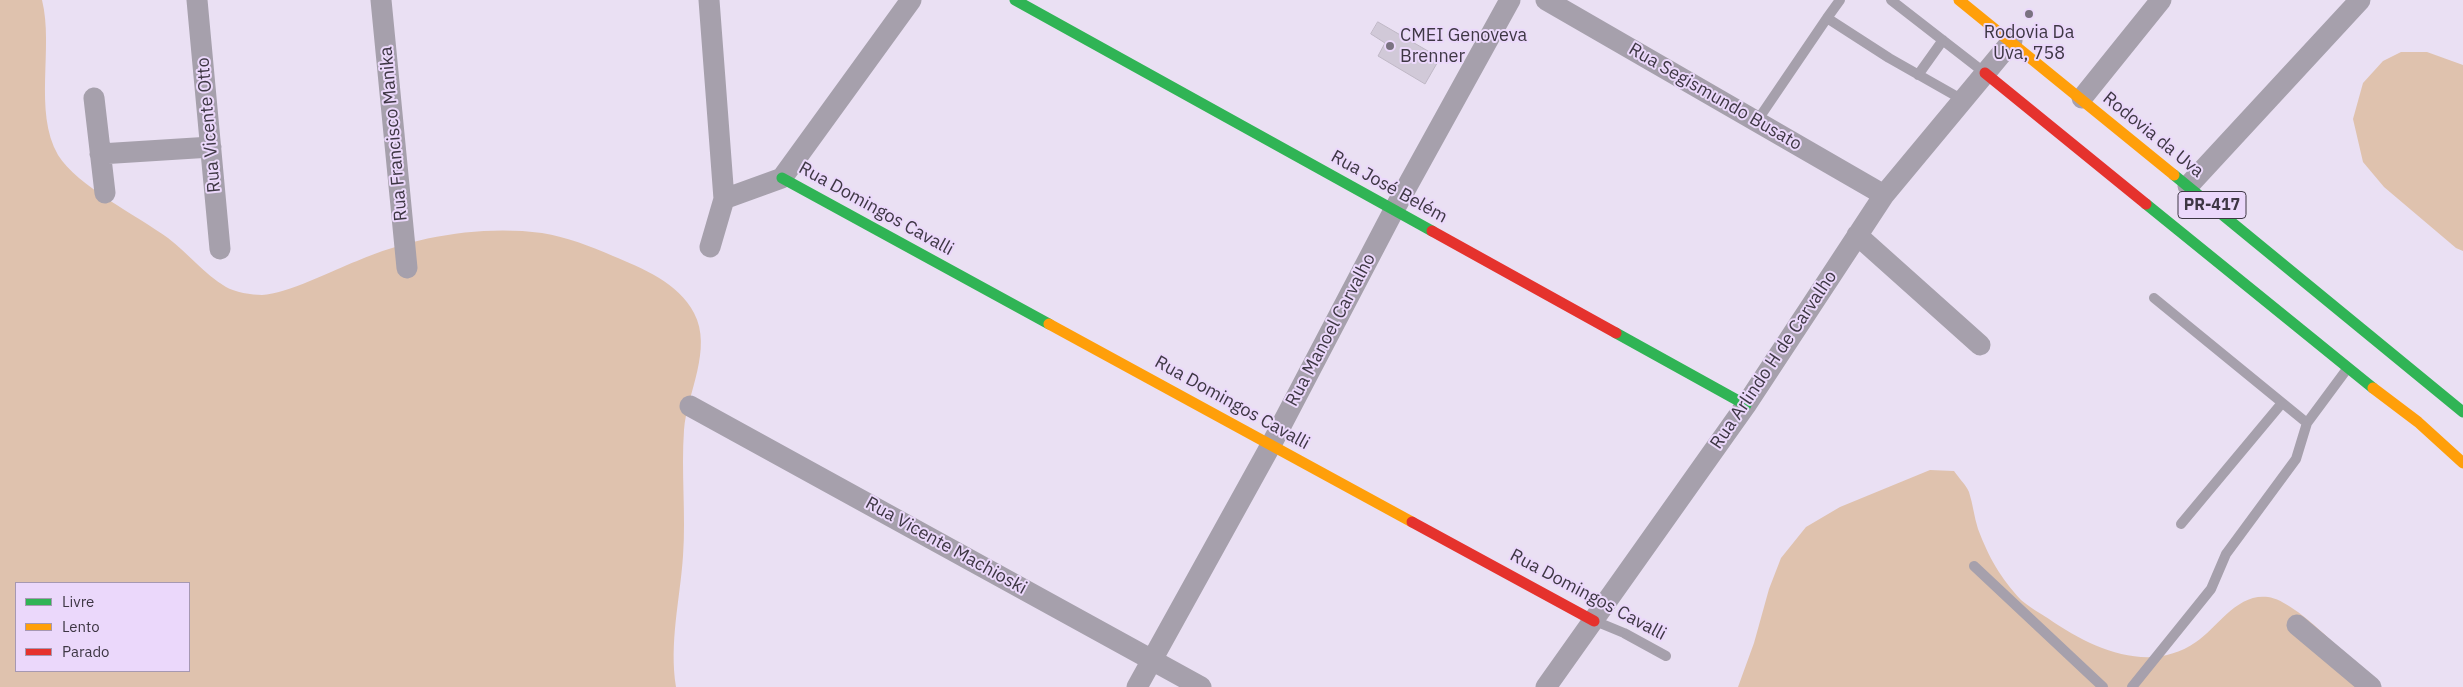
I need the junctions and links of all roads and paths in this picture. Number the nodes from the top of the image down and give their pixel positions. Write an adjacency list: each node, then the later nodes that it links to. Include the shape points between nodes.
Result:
1 (197, 0): 22 (street, Rua Vicente Otto)
2 (382, 0): 33 (street, Rua Francisco Manika)
3 (708, 0): 28 (street)
4 (912, 0): 24 (street)
5 (1015, 0): 29 (main road, Rua José Belém)
6 (1510, 0): 29 (street, Rua Manoel Carvalho)
7 (1546, 0): 21 (street, Rua Segismundo Busato)
8 (1840, 0): 13 (lane)
9 (1891, 0): 14 (lane)
10 (1959, 0): 15 (main road, Rodovia da Uva / PR-417)
11 (2161, 0): 19 (street)
12 (2360, 0): 25 (street)
13 (1827, 18): 17 (lane); 21 (lane)
14 (1943, 40): 16 (lane); 17 (lane)
15 (2012, 41): 16 (street, Rua Arlindo H de Carvalho); 19 (main road, Rodovia da Uva / PR-417)
16 (1986, 74): 20 (street, Rua Arlindo H de Carvalho); 36 (main road)
17 (1918, 75): 20 (lane)
18 (94, 98): 23 (street)
19 (2082, 98): 25 (main road, Rodovia da Uva / PR-417)
20 (1963, 100): 27 (street, Rua Arlindo H de Carvalho)
21 (1756, 121): 27 (street, Rua Segismundo Busato)
22 (211, 147): 23 (street); 32 (street, Rua Vicente Otto)
23 (100, 154): 26 (street)
24 (782, 178): 28 (street); 42 (main road, Rua Domingos Cavalli)
25 (2188, 186): 40 (main road, Rodovia da Uva / PR-417)
26 (105, 193)
27 (1884, 195): 30 (street, Rua Arlindo H de Carvalho)
28 (724, 200): 31 (street)
29 (1394, 210): 38 (main road, Rua José Belém); 42 (street, Rua Manoel Carvalho)
30 (1858, 235): 35 (street); 38 (street, Rua Arlindo H de Carvalho)
31 (710, 247)
32 (220, 249)
33 (407, 268)
34 (2154, 298): 37 (lane)
35 (1980, 345)
36 (2348, 368): 41 (lane); 43 (main road, via 2418,422)
37 (2282, 403): 41 (lane); 44 (lane)
38 (1746, 405): 46 (street, Rua Arlindo H de Carvalho)
39 (690, 406): 49 (street, Rua Vicente Machioski)
40 (2463, 412)
41 (2307, 423): 54 (lane, via 2296,459 2226,554 2211,589)
42 (1271, 445): 46 (main road, Rua Domingos Cavalli); 49 (street, Rua Manoel Carvalho)
43 (2463, 463)
44 (2181, 524)
45 (1974, 566): 53 (lane)
46 (1594, 621): 48 (lane, Rua Domingos Cavalli); 52 (street, Rua Arlindo H de Carvalho)
47 (2297, 625): 55 (street)
48 (1666, 656)
49 (1152, 660): 50 (street, Rua Manoel Carvalho); 51 (street, Rua Vicente Machioski)
50 (1137, 687)
51 (1201, 687)
52 (1546, 687)
53 (2103, 687)
54 (2132, 687)
55 (2371, 687)

